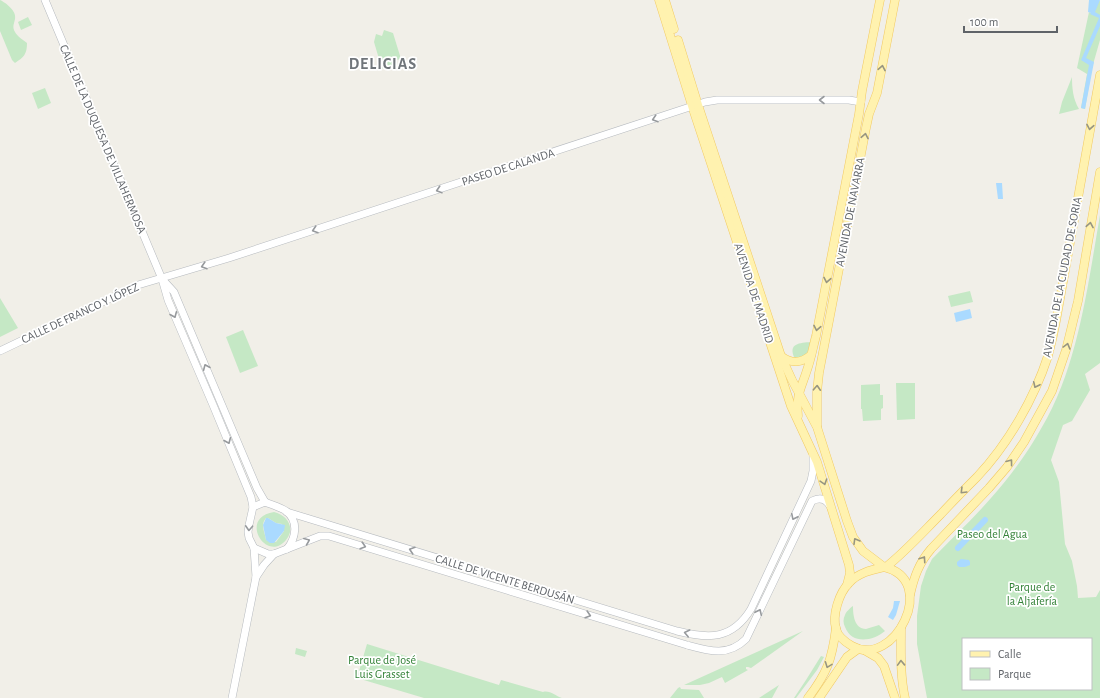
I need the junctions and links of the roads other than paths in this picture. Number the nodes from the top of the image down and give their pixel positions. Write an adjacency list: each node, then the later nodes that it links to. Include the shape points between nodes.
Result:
1 (44, 0): 10 (main road, CALLE DE LA DUQUESA DE VILLAHERMOSA)
2 (659, 0): 8 (main road, AVENIDA DE MADRID)
3 (665, 0): 8 (main road, AVENIDA DE MADRID)
4 (880, 0): 7 (main road, AVENIDA DE NAVARRA)
5 (895, 0): 17 (main road, AVENIDA DE NAVARRA, one-way to 5, via 819,373 866,128 877,93)
6 (1100, 75): 26 (main road, AVENIDA DE LA CIUDAD DE SORIA, one-way to 26, via 1056,321 1048,356 1039,380 1023,413 990,462 901,555)
7 (861, 102): 8 (main road, PASEO DE CALANDA, one-way to 8, via 728,100 708,101); 12 (main road, AVENIDA DE NAVARRA, one-way to 12)
8 (695, 106): 10 (main road, PASEO DE CALANDA, one-way to 10); 13 (main road, AVENIDA DE MADRID); 14 (main road, AVENIDA DE MADRID)
9 (1100, 172): 29 (main road, AVENIDA DE LA CIUDAD DE SORIA, one-way to 9, via 914,577 923,559 1009,464 1052,390 1066,350 1078,301)
10 (162, 278): 11 (main road, CALLE DE FRANCO Y LÓPEZ, via 138,285); 19 (main road, CALLE DE LA DUQUESA DE VILLAHERMOSA, one-way to 10, via 174,292); 20 (main road, CALLE DE LA DUQUESA DE VILLAHERMOSA, one-way to 20, via 168,300 241,472)
11 (0, 350)
12 (811, 355): 13 (main road, via 797,362); 15 (main road, AVENIDA DE NAVARRA)
13 (781, 356): 14 (main road); 15 (main road, AVENIDA DE MADRID)
14 (778, 365): 16 (main road, AVENIDA DE MADRID)
15 (798, 392): 16 (main road, AVENIDA DE NAVARRA); 17 (main road, AVENIDA DE MADRID)
16 (798, 420): 18 (main road, AVENIDA DE MADRID)
17 (817, 427): 26 (main road, AVENIDA DE MADRID, one-way to 17, via 863,551 853,537)
18 (814, 454): 21 (main road, AVENIDA DE MADRID, one-way to 21); 22 (main road, CALLE DE VICENTE BERDUSÁN, one-way to 22, via 811,481 751,609 733,629 718,635 699,636 677,631)
19 (265, 502): 20 (main road); 22 (main road)
20 (253, 507): 23 (main road, one-way to 23, via 248,532)
21 (832, 509): 24 (main road, CALLE DE VICENTE BERDUSÁN, one-way to 21, via 320,536 329,536 697,648 718,652 730,650 746,639 812,501 820,498 827,501); 28 (main road, AVENIDA DE MADRID, via 849,565)
22 (287, 512): 24 (main road, via 293,520 295,531)
23 (254, 548): 25 (main road); 27 (main road)
24 (287, 549): 25 (main road)
25 (274, 554): 27 (main road)
26 (885, 567): 28 (main road, via 860,574); 29 (main road, via 895,570 904,579)
27 (256, 577): 34 (main road)
28 (847, 585): 30 (main road, via 836,608)
29 (910, 595): 31 (main road, via 910,608)
30 (836, 628): 32 (main road, via 846,642); 35 (main road, one-way to 35, via 829,664)
31 (901, 628): 33 (main road, via 888,642); 38 (main road, one-way to 31, via 902,687)
32 (858, 649): 33 (main road); 36 (main road, via 847,657)
33 (866, 651): 37 (main road, via 878,658 884,666)
34 (232, 698)
35 (808, 698)
36 (819, 698)
37 (895, 698)
38 (905, 698)

